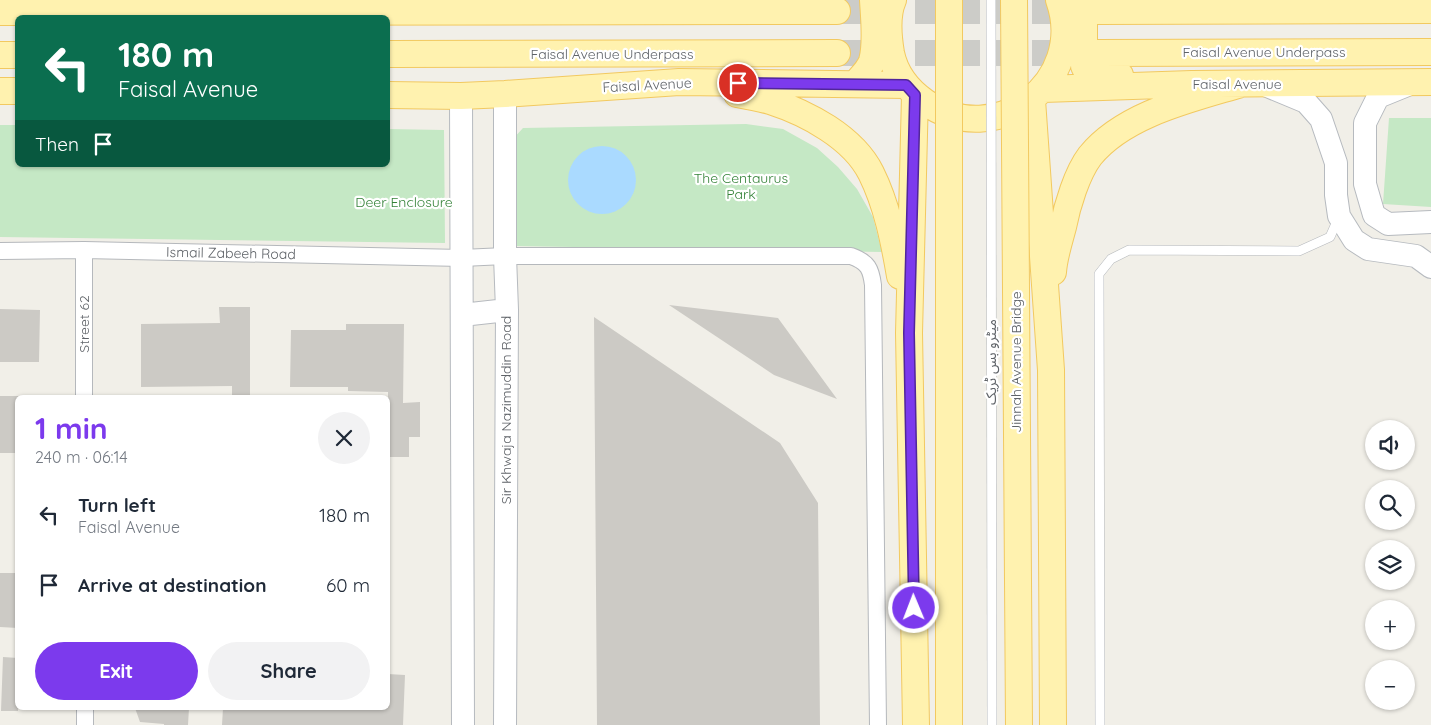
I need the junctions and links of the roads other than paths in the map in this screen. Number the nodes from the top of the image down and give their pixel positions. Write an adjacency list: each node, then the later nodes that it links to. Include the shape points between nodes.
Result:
1 (873, 0): 19 (main road, via 872,61)
2 (893, 0): 23 (main road, via 887,33 893,61)
3 (949, 0): 49 (main road, bridge)
4 (991, 0): 50 (lane, میٹرو بس ٹریک, bridge)
5 (1014, 0): 51 (main road, Jinnah Avenue Bridge, bridge)
6 (1060, 0): 26 (main road, via 1065,40 1058,66)
7 (1091, 5): 8 (main road); 20 (main road, via 1084,66 1087,72 1171,77)
8 (1431, 10)
9 (837, 11): 10 (main road)
10 (0, 12)
11 (1431, 52): 13 (main road, Faisal Avenue Underpass)
12 (837, 53): 14 (main road, Faisal Avenue Underpass)
13 (1097, 53)
14 (390, 54)
15 (0, 55): 16 (main road)
16 (15, 55)
17 (679, 82): 19 (main road, Faisal Avenue); 25 (main road, Faisal Avenue); 40 (main road, via 769,101 802,113 835,133 858,154 870,171 884,205)
18 (1423, 82): 21 (main road, Faisal Avenue); 29 (main road, via 1378,98 1365,122)
19 (855, 84): 23 (main road, Faisal Avenue)
20 (1192, 84): 21 (main road, Faisal Avenue); 26 (main road, Faisal Avenue)
21 (1252, 84): 30 (main road, via 1306,102 1321,119); 41 (main road, via 1183,102 1137,120 1113,134 1090,156 1076,182 1053,270)
22 (0, 90): 24 (main road)
23 (910, 90): 26 (main road, via 936,110 960,118 985,119 1010,113); 40 (main road)
24 (15, 91)
25 (505, 94): 28 (main road, Faisal Avenue); 35 (main road, Sir Khwaja Nazimuddin Road)
26 (1038, 94): 41 (main road)
27 (390, 95): 28 (main road, Faisal Avenue)
28 (461, 96): 36 (main road)
29 (1365, 158): 30 (main road); 32 (main road, via 1365,184 1374,215 1388,224)
30 (1336, 163): 31 (main road)
31 (1339, 216): 37 (main road, via 1354,240 1368,249 1416,256); 53 (lane, via 1330,237 1299,251 1129,250 1111,259 1099,274)
32 (1431, 222)
33 (84, 250): 34 (street, Ismail Zabeeh Road); 36 (street, Ismail Zabeeh Road); 42 (street, Street 62)
34 (0, 251)
35 (505, 256): 36 (street, Ismail Zabeeh Road); 38 (main road, Sir Khwaja Nazimuddin Road); 47 (street, Ismail Zabeeh Road, via 851,256 866,265 873,285)
36 (462, 258): 39 (main road)
37 (1431, 267)
38 (507, 310): 39 (main road); 46 (main road, Sir Khwaja Nazimuddin Road)
39 (462, 315): 45 (main road)
40 (909, 333): 48 (main road)
41 (1052, 370): 52 (main road)
42 (84, 395)
43 (85, 710): 44 (street)
44 (85, 725)
45 (463, 725)
46 (505, 725)
47 (878, 725)
48 (916, 725)
49 (949, 725)
50 (992, 725)
51 (1019, 725)
52 (1053, 725)
53 (1100, 725)

